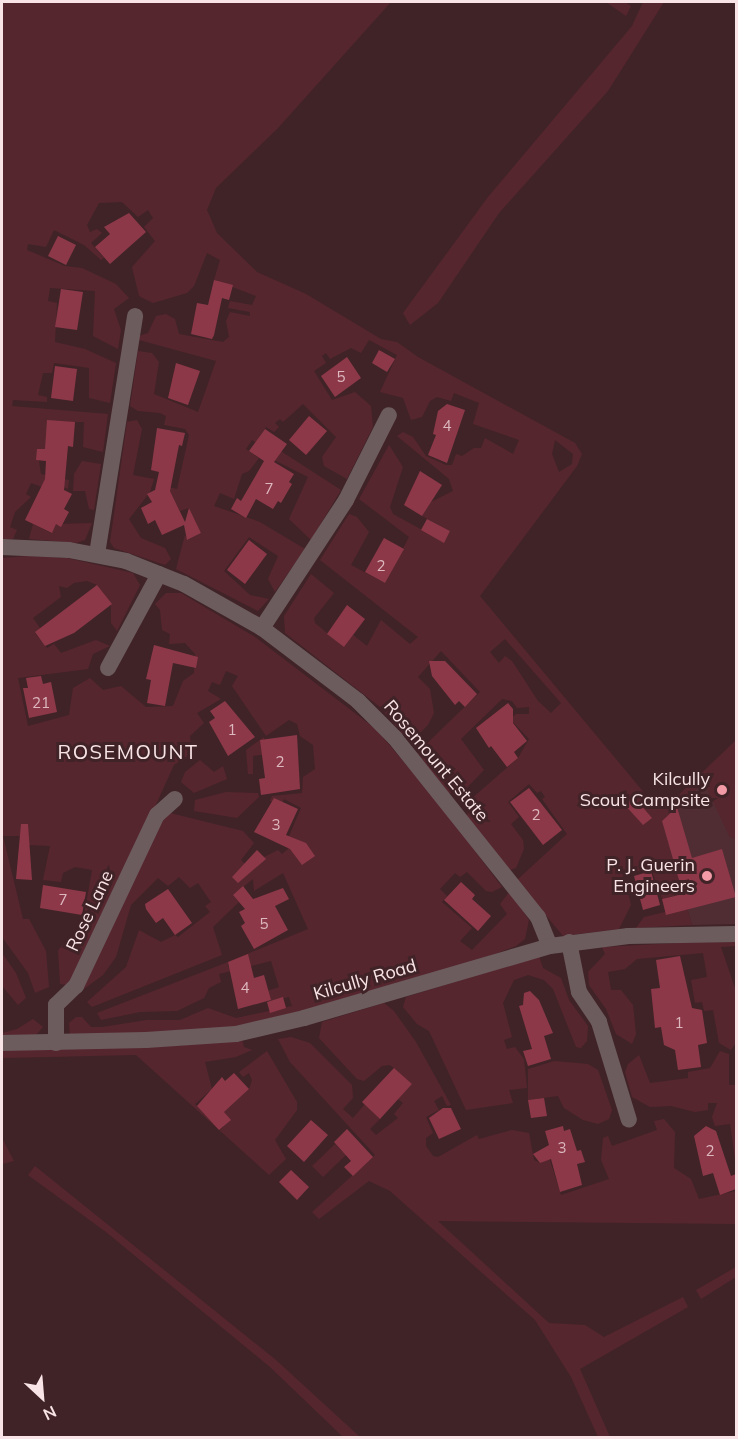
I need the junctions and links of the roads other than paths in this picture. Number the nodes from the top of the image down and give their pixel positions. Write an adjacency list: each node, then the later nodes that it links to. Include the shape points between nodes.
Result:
1 (135, 316): 4 (street)
2 (389, 415): 6 (street, via 346,500)
3 (2, 547): 4 (street, Rosemount Estate, via 38,546)
4 (98, 554): 5 (street, Rosemount Estate)
5 (159, 574): 6 (street, Rosemount Estate); 7 (street)
6 (262, 628): 11 (street, Rosemount Estate, via 358,701 395,738 538,917)
7 (108, 668)
8 (175, 799): 13 (street, Rose Lane, via 157,815 76,986 56,1005)
9 (736, 934): 10 (street, Kilcully Road)
10 (569, 942): 11 (street, Kilcully Road); 14 (street, via 579,992 599,1022)
11 (550, 946): 13 (street, Kilcully Road, via 262,1029 146,1040)
12 (2, 1043): 13 (street, Kilcully Road)
13 (56, 1043)
14 (628, 1120)

